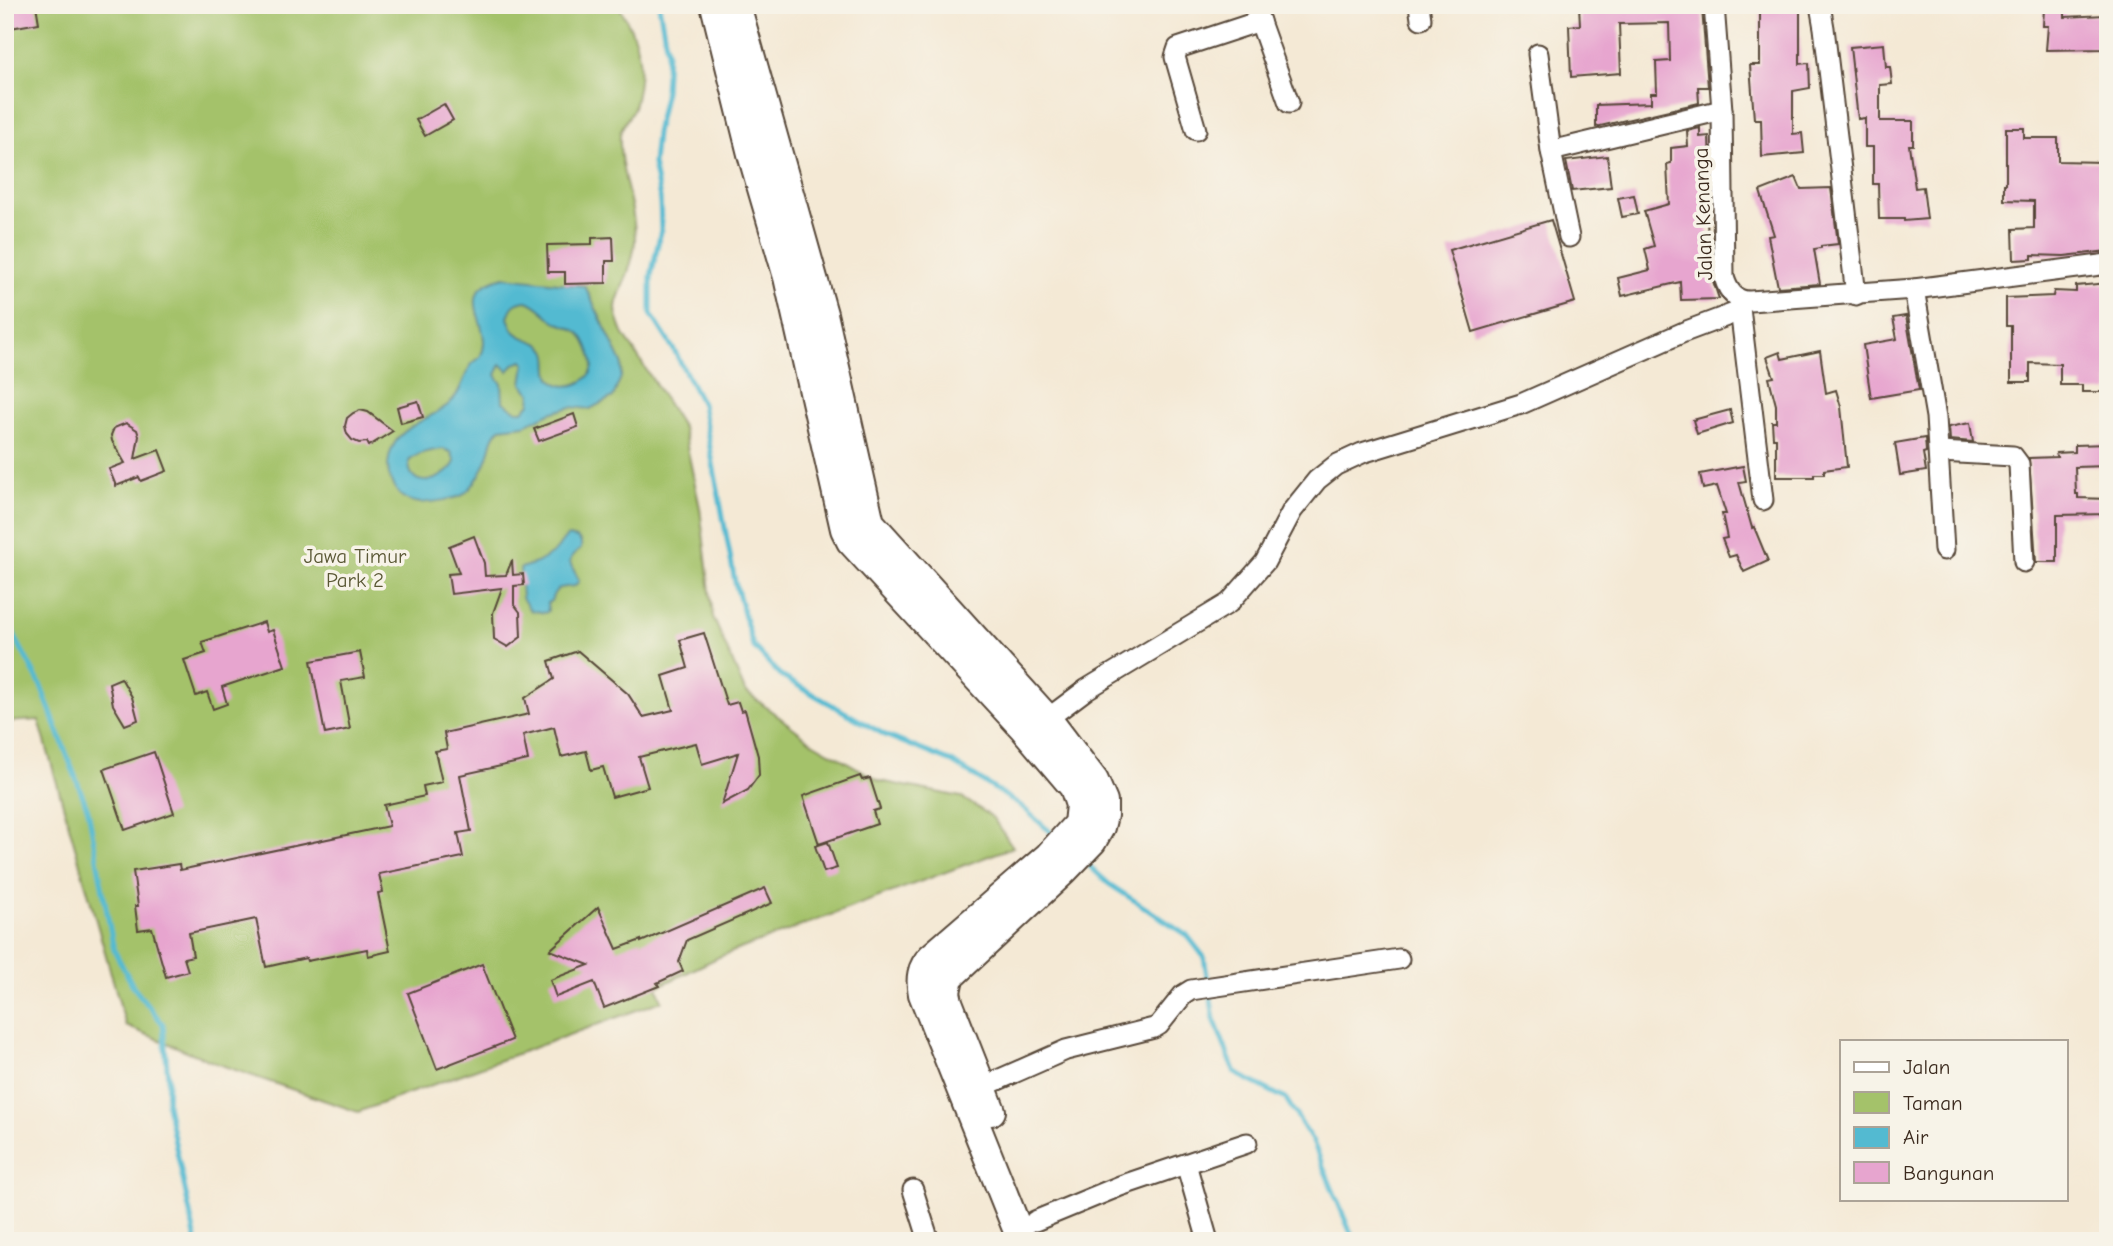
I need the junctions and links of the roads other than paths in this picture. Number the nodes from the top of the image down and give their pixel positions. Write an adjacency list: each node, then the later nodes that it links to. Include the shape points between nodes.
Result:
1 (715, 5): 8 (street)
2 (736, 5): 8 (street)
3 (1714, 5): 9 (street, Jalan Kenanga)
4 (1819, 5): 16 (street)
5 (1257, 13): 7 (street); 10 (street, via 1178,48 1175,57)
6 (1538, 54): 11 (street)
7 (1289, 103)
8 (754, 110): 12 (street)
9 (1722, 110): 11 (street); 17 (street, Jalan Kenanga, via 1724,277)
10 (1196, 130)
11 (1551, 151): 13 (street)
12 (764, 152): 22 (street, via 823,314 870,523); 23 (street, via 838,506 851,541 1074,787)
13 (1569, 237)
14 (2108, 264): 15 (street, Jalan Kenanga)
15 (1914, 289): 16 (street, Jalan Kenanga); 18 (street)
16 (1856, 295): 17 (street, Jalan Kenanga)
17 (1739, 305): 19 (street); 22 (street, via 1521,404 1336,465 1292,511 1265,562 1229,603 1087,689)
18 (1940, 452): 20 (street); 21 (street, via 2013,456 2019,464)
19 (1763, 500)
20 (1944, 550)
21 (2024, 562)
22 (1047, 719): 23 (street, via 1098,788 1103,802 1100,827)
23 (1085, 833): 24 (street)
24 (1056, 864): 26 (street, via 949,977 948,1002); 30 (street, via 932,957 921,984)
25 (1399, 959): 26 (street, via 1191,990 1154,1028 1066,1050)
26 (982, 1087): 30 (street)
27 (1247, 1143): 28 (street)
28 (1186, 1164): 30 (street, via 1120,1185); 32 (street)
29 (913, 1190): 31 (street)
30 (1033, 1234)
31 (929, 1241)
32 (1208, 1241)

